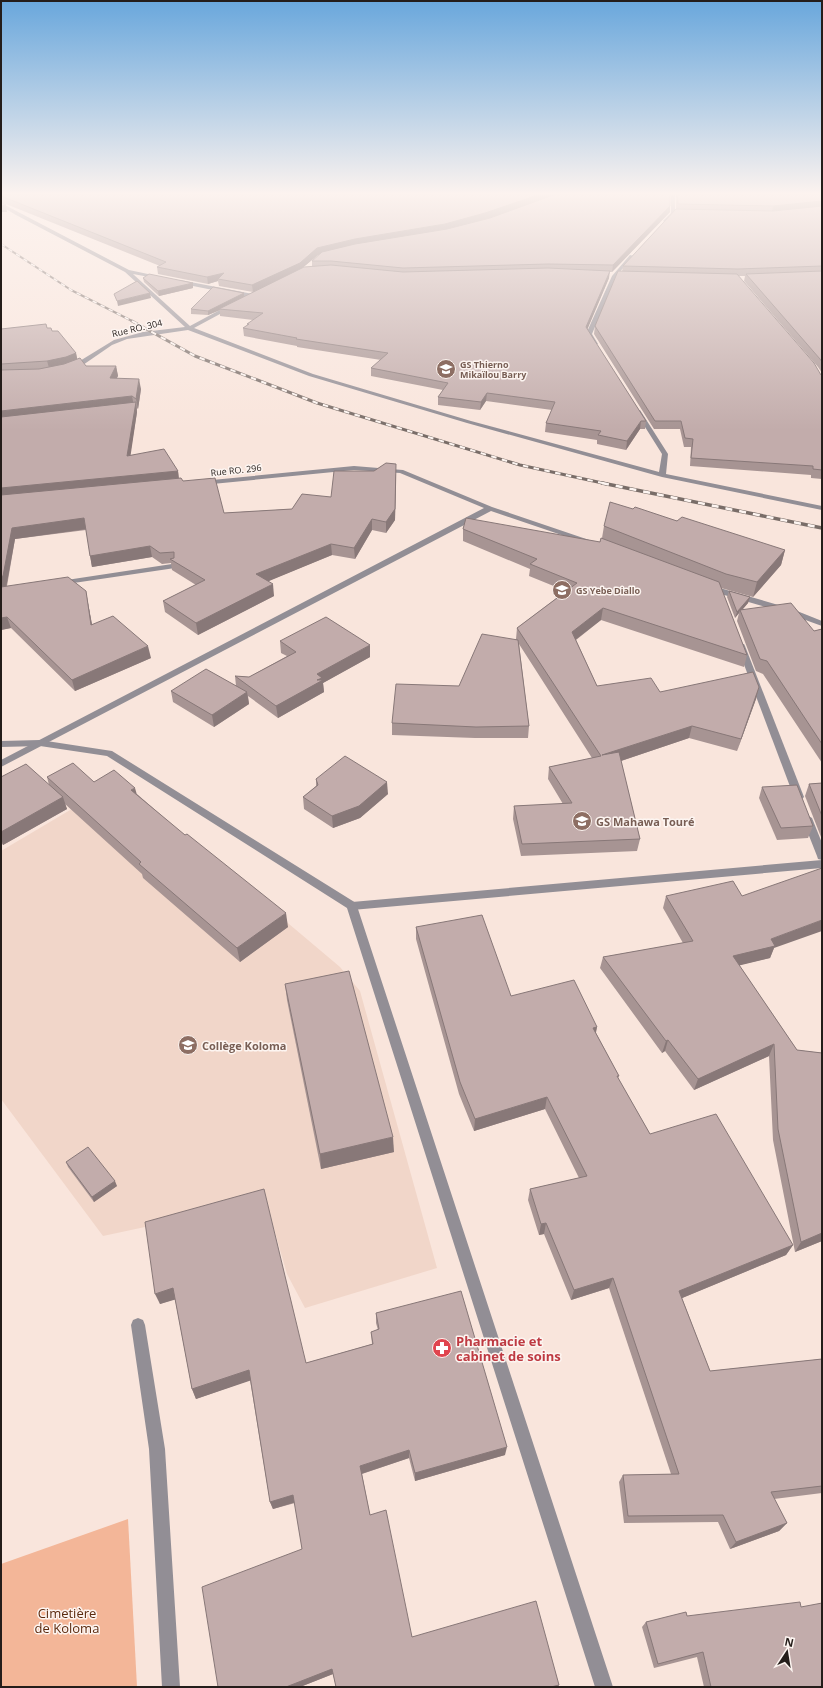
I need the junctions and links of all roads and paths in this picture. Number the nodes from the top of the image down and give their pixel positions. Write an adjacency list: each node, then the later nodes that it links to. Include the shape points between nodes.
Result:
1 (129, 273): 13 (street)
2 (136, 273): 7 (street)
3 (617, 273): 5 (street)
4 (607, 275): 5 (street)
5 (614, 276): 6 (street); 14 (street, via 589,334)
6 (622, 276)
7 (166, 279)
8 (174, 280): 10 (street)
9 (259, 293): 10 (street)
10 (252, 296): 11 (street)
11 (246, 299)
12 (238, 303): 13 (street)
13 (189, 328): 15 (street, Rue RO. 304, via 153,332 115,341 101,348 79,366); 17 (street, via 311,375)
14 (597, 348)
15 (64, 372)
16 (635, 407): 17 (street, via 665,454)
17 (662, 475): 20 (street)
18 (197, 483): 19 (street, Rue RO. 296, via 354,468 401,471)
19 (490, 508): 21 (street, Rue RO. 296); 27 (street)
20 (822, 508)
21 (598, 545)
22 (172, 566): 23 (street)
23 (55, 584)
24 (706, 586): 25 (street, via 721,596 740,596)
25 (822, 624)
26 (737, 636): 30 (street)
27 (40, 743): 28 (street); 29 (street); 32 (street, via 109,753)
28 (1, 744)
29 (1, 764)
30 (822, 856)
31 (822, 864): 32 (street)
32 (352, 906): 35 (street)
33 (138, 1325): 34 (street, via 157,1449)
34 (171, 1687)
35 (604, 1687)

